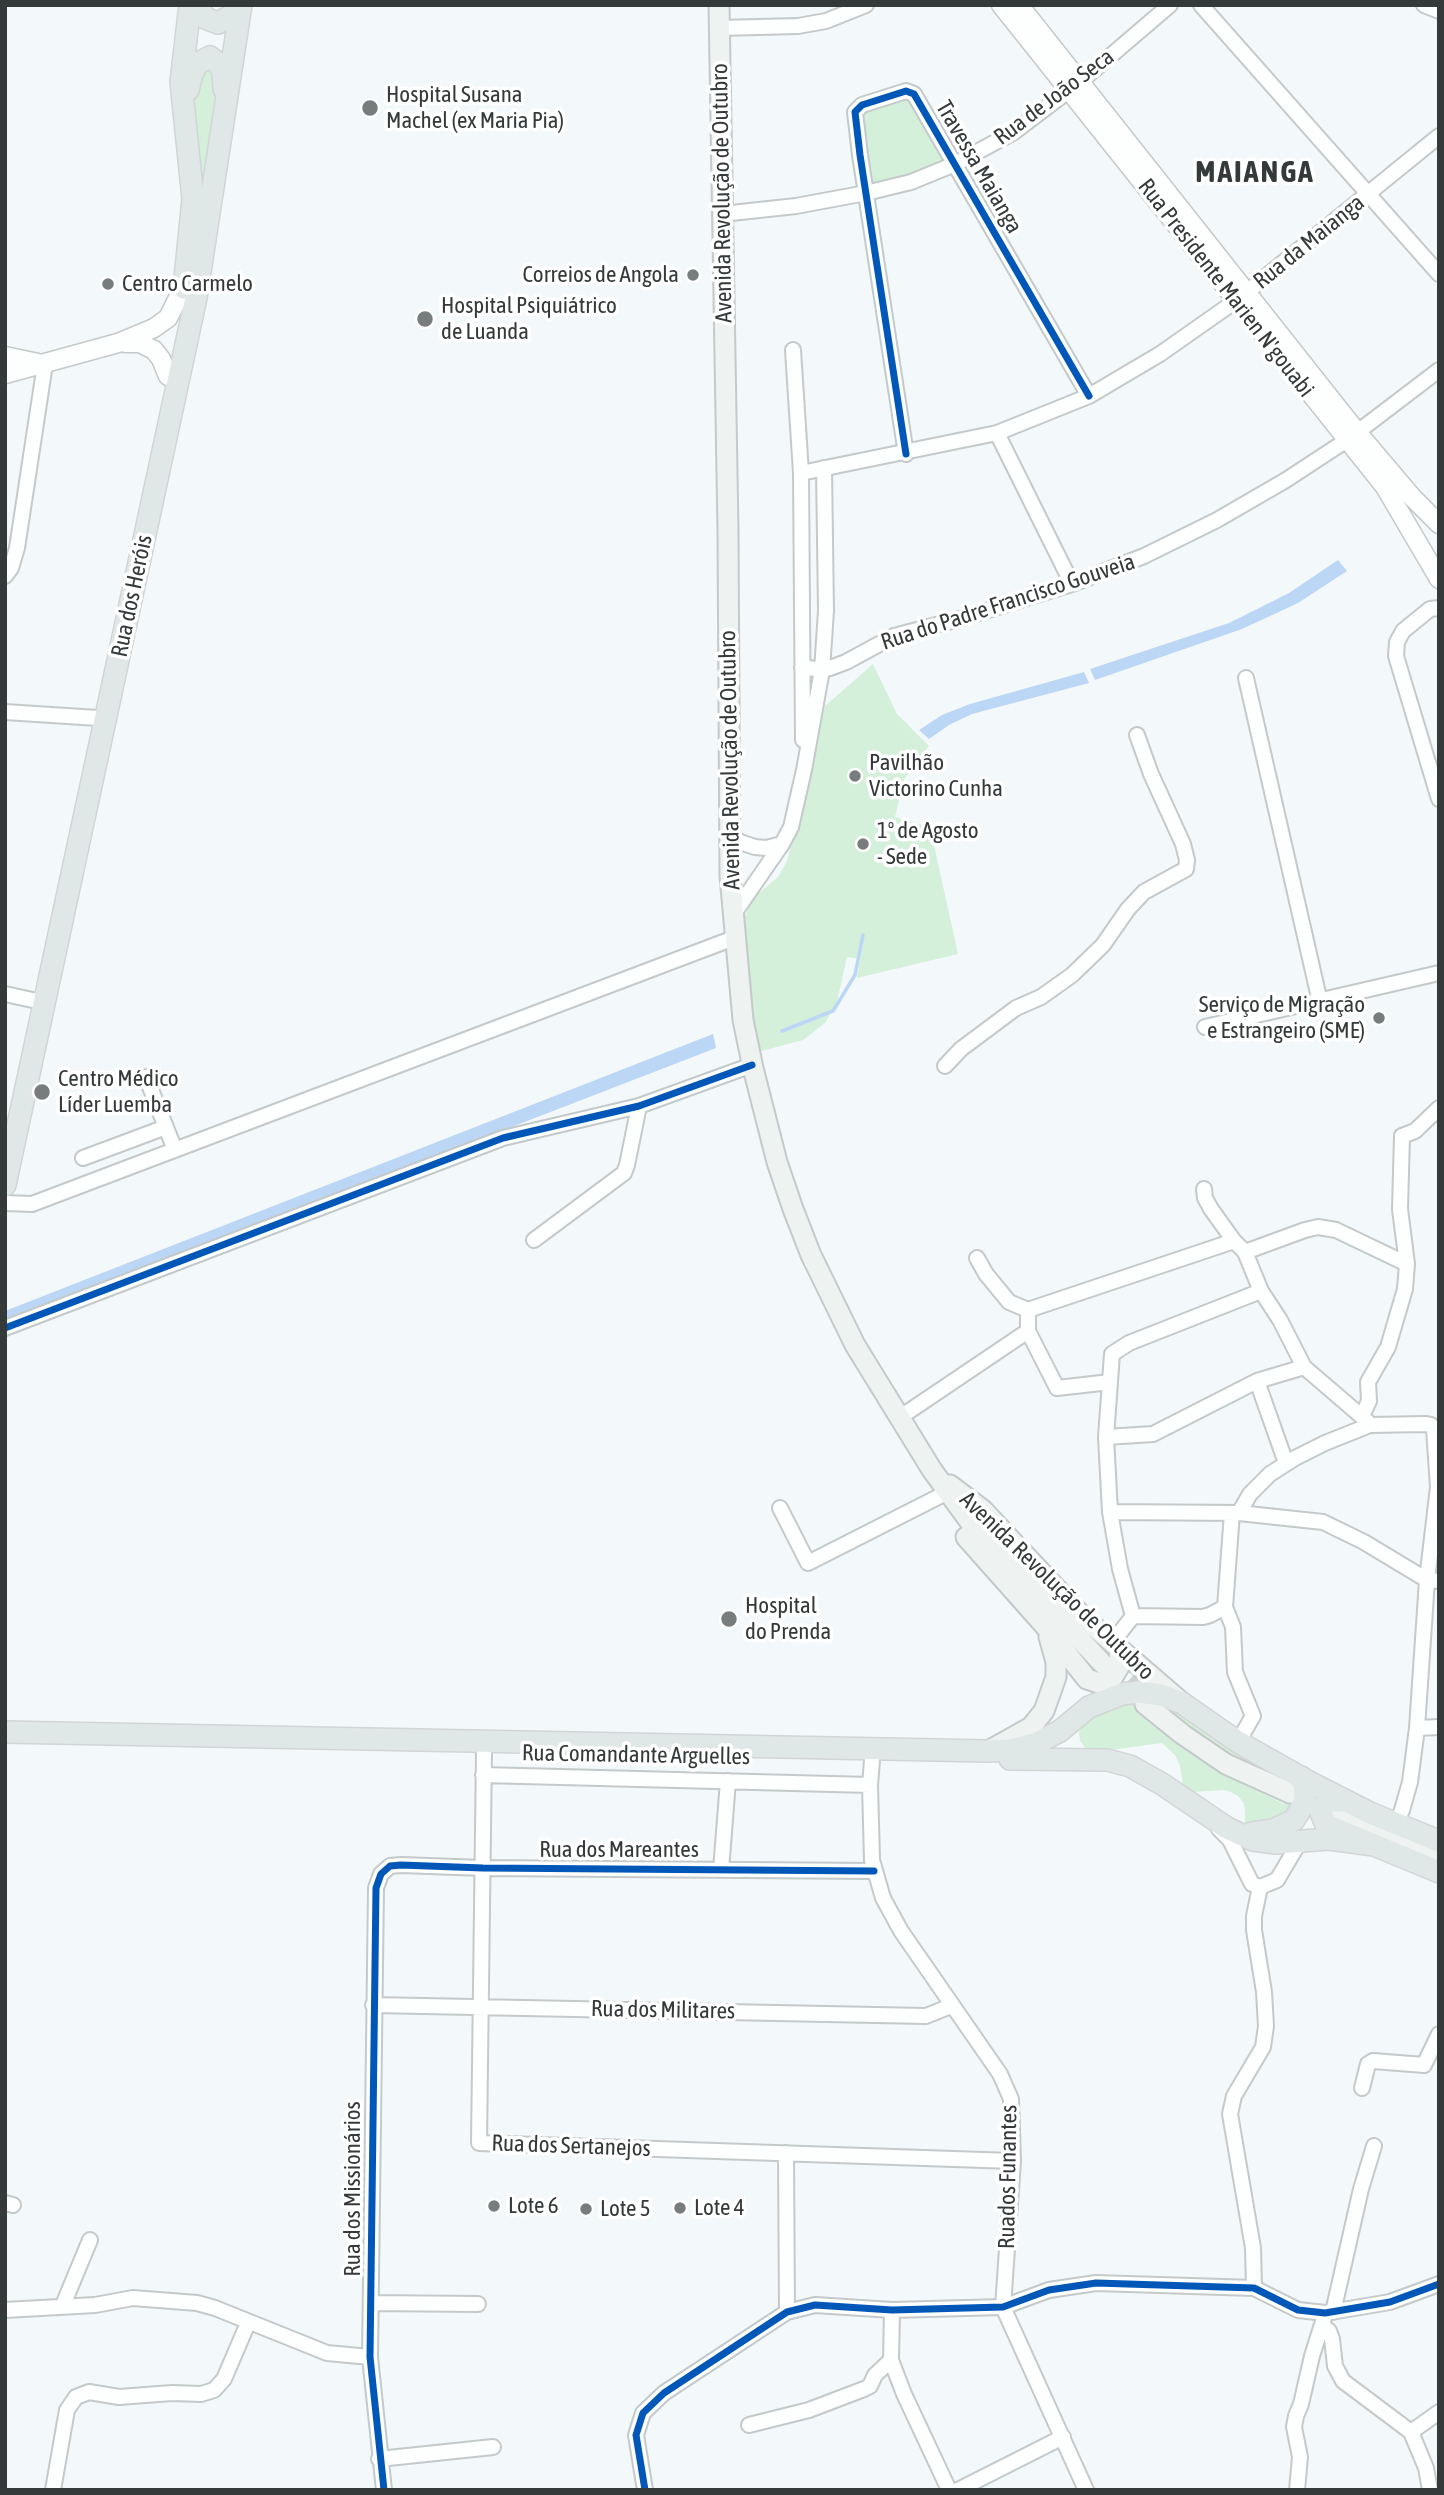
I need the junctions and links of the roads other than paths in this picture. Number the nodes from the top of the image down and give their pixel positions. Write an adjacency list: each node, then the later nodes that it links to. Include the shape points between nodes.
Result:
1 (190, 5): 15 (main road, Rua dos Heróis, via 181,82)
2 (197, 5): 3 (main road, via 213,23 227,19)
3 (240, 5): 14 (main road, Rua dos Heróis)
4 (719, 5): 12 (main road, Avenida Revolução de Outubro)
5 (866, 5): 12 (street, via 797,26)
6 (1002, 5): 13 (street, Rua Presidente Marien N'gouabi)
7 (1018, 5): 13 (street, Rua Presidente Marien N'gouabi)
8 (1170, 5): 13 (street, Rua de João Seca)
9 (1201, 5): 19 (street)
10 (1424, 5): 11 (street)
11 (1439, 11)
12 (719, 28): 20 (main road, Avenida Revolução de Outubro)
13 (1075, 86): 17 (street, Rua de João Seca, via 1014,132); 23 (street, Rua Presidente Marien N'gouabi)
14 (225, 112): 15 (main road, via 223,72 210,57 198,63 192,74); 69 (main road, Rua dos Heróis, via 196,298)
15 (185, 117): 22 (main road, Rua dos Heróis, via 193,199)
16 (1439, 136): 19 (street, Rua da Maianga)
17 (955, 164): 18 (street, Rua de João Seca); 18 (street, Travessa Maianga, via 911,92 862,105 855,117); 31 (street, Travessa Maianga)
18 (866, 193): 20 (street, Rua de João Seca); 34 (street, Travessa Maianga)
19 (1370, 193): 21 (street); 23 (street, Rua da Maianga)
20 (722, 214): 51 (main road, Avenida Revolução de Outubro)
21 (1439, 274)
22 (185, 284): 24 (street, via 162,323); 30 (main road, Rua dos Heróis)
23 (1242, 296): 31 (street, Rua da Maianga, via 1160,355); 33 (street, Rua Presidente Marien N'gouabi)
24 (118, 343): 27 (street); 30 (street, via 140,343 154,350)
25 (793, 350): 36 (street)
26 (5, 356): 27 (street)
27 (45, 364): 29 (street); 40 (street, via 17,548)
28 (1439, 370): 33 (street, Rua do Padre Francisco Gouveia)
29 (5, 374)
30 (168, 376): 47 (main road, Rua dos Heróis)
31 (1089, 396): 32 (street, Rua da Maianga)
32 (997, 433): 34 (street, Rua da Maianga); 41 (street)
33 (1352, 436): 37 (street, Rua Presidente Marien N'gouabi); 39 (street, Rua Presidente Marien N'gouabi); 41 (street, Rua do Padre Francisco Gouveia, via 1217,520)
34 (906, 454): 35 (street, Rua da Maianga)
35 (824, 468): 36 (street); 44 (street)
36 (801, 473): 43 (street)
37 (1439, 524)
38 (1439, 542): 39 (street, via 1430,554)
39 (1434, 572)
40 (5, 576)
41 (1072, 584): 44 (street, Rua do Padre Francisco Gouveia, via 894,636 846,663)
42 (1439, 608): 50 (street, via 1430,609 1403,631 1396,642 1396,656)
43 (802, 667): 44 (street, Rua do Padre Francisco Gouveia); 49 (street)
44 (822, 670): 49 (street)
45 (1246, 678): 58 (street)
46 (5, 712): 47 (street)
47 (97, 718): 57 (main road, Rua dos Heróis)
48 (1138, 735): 61 (street, via 1183,844 1186,869 1144,892 1072,975 1016,1009)
49 (804, 770): 52 (street, via 791,827)
50 (1439, 799)
51 (730, 834): 52 (street, via 755,847); 53 (main road, Avenida Revolução de Outubro)
52 (782, 844): 53 (street)
53 (732, 915): 54 (main road, Avenida Revolução de Outubro)
54 (734, 937): 60 (main road, Avenida Revolução de Outubro); 66 (street)
55 (1439, 973): 58 (street)
56 (5, 994): 57 (street)
57 (37, 1001): 67 (main road, Rua dos Heróis)
58 (1320, 1002): 59 (street)
59 (1205, 1027)
60 (752, 1065): 63 (street); 83 (main road, Avenida Revolução de Outubro, via 777,1162 811,1255 855,1345)
61 (945, 1066)
62 (146, 1077): 65 (street)
63 (639, 1106): 72 (street, via 624,1172); 78 (street, via 503,1138)
64 (1439, 1108): 75 (street, via 1401,1140 1400,1209)
65 (166, 1127): 66 (street); 68 (street)
66 (175, 1150): 71 (street, via 33,1204)
67 (5, 1154)
68 (83, 1158)
69 (5, 1185)
70 (1204, 1189): 73 (street, via 1211,1209)
71 (5, 1203)
72 (534, 1240)
73 (1240, 1247): 75 (street, via 1318,1227 1336,1230); 76 (street); 77 (street)
74 (976, 1258): 77 (street, via 1009,1302)
75 (1407, 1264): 84 (street, via 1401,1311 1368,1382)
76 (1261, 1291): 80 (street); 82 (street, via 1115,1351 1110,1360)
77 (1028, 1310): 79 (street)
78 (5, 1328)
79 (1028, 1331): 82 (street, via 1057,1388); 83 (street)
80 (1304, 1367): 81 (street); 84 (street)
81 (1257, 1381): 85 (street, via 1153,1434); 86 (street)
82 (1110, 1382): 85 (street)
83 (900, 1418): 87 (main road, Avenida Revolução de Outubro)
84 (1366, 1421): 86 (street); 92 (street, via 1424,1424 1434,1429 1438,1487)
85 (1106, 1437): 90 (street)
86 (1286, 1463): 91 (street, via 1260,1483)
87 (933, 1471): 88 (main road, Avenida Revolução de Outubro); 96 (main road, Avenida Revolução de Outubro, via 983,1510 1085,1619)
88 (944, 1494): 89 (street, via 808,1563); 95 (main road, Avenida Revolução de Outubro, via 960,1530)
89 (780, 1508)
90 (1110, 1512): 91 (street); 94 (street)
91 (1236, 1513): 92 (street, via 1323,1522); 93 (street)
92 (1433, 1581): 100 (street)
93 (1226, 1607): 94 (street, via 1203,1616); 102 (street, via 1233,1628 1235,1672 1254,1716)
94 (1133, 1616): 96 (street)
95 (1045, 1626): 96 (main road, Avenida Revolução de Outubro, via 1093,1682 1104,1682 1117,1673 1120,1665); 104 (main road, via 1056,1662 1049,1701 1031,1727)
96 (1111, 1654): 98 (main road, Avenida Revolução de Outubro)
97 (1147, 1701): 110 (main road, Avenida Revolução de Outubro, via 1182,1734 1226,1764)
98 (1182, 1703): 102 (main road, Avenida Revolução de Outubro); 104 (main road, Rua Comandante Arguelles, via 1151,1693 1122,1694 1089,1707 1035,1744)
99 (1439, 1727): 100 (street)
100 (1417, 1728): 112 (street, via 1410,1782)
101 (12, 1737): 103 (main road, Rua Comandante Arguelles); 104 (main road, Rua Comandante Arguelles)
102 (1238, 1742): 110 (main road, Avenida Revolução de Outubro)
103 (484, 1751): 106 (main road, Rua Comandante Arguelles); 107 (street, Rua dos Sertanejos)
104 (988, 1751)
105 (1071, 1759): 106 (main road, Rua Comandante Arguelles); 113 (main road, Rua Comandante Arguelles, via 1130,1766); 123 (street, via 1138,1777 1206,1820 1230,1840 1249,1881)
106 (872, 1760): 109 (street, Ruados Funantes)
107 (483, 1775): 108 (street); 119 (street, Rua dos Sertanejos)
108 (727, 1781): 109 (street); 120 (street)
109 (870, 1785): 121 (street, Ruados Funantes)
110 (1294, 1786): 111 (main road, Avenida Revolução de Outubro); 113 (main road, via 1304,1784 1305,1802 1294,1821 1258,1833)
111 (1341, 1809): 112 (main road, Avenida Revolução de Outubro); 116 (main road, via 1328,1801 1322,1820); 117 (main road, Avenida Revolução de Outubro); 118 (main road, Avenida Revolução de Outubro)
112 (1396, 1824): 114 (main road, Avenida Revolução de Outubro)
113 (1227, 1828): 115 (main road, via 1253,1840)
114 (1439, 1841)
115 (1299, 1843): 116 (main road, via 1329,1839); 123 (street, via 1277,1880)
116 (1374, 1845): 122 (main road)
117 (1439, 1847)
118 (1439, 1859)
119 (483, 1868): 120 (street, Rua dos Mareantes); 124 (street, Rua dos Mareantes, via 395,1865 381,1874); 126 (street, Rua dos Sertanejos)
120 (721, 1870): 121 (street, Rua dos Mareantes)
121 (874, 1871): 127 (street, Ruados Funantes, via 901,1931)
122 (1439, 1872)
123 (1260, 1887): 135 (street, via 1254,1930 1266,2026 1263,2046 1234,2096 1230,2114 1253,2248)
124 (376, 1888): 125 (street, Rua dos Missionários)
125 (373, 2005): 126 (street, Rua dos Militares); 136 (street, Rua dos Missionários)
126 (481, 2006): 127 (street, Rua dos Militares, via 926,2016); 131 (street, Rua dos Sertanejos, via 479,2143)
127 (951, 2006): 132 (street, Ruados Funantes, via 1007,2088)
128 (1439, 2034): 129 (street, via 1424,2065 1373,2061)
129 (1362, 2088)
130 (1374, 2146): 143 (street)
131 (786, 2153): 132 (street, Rua dos Sertanejos); 142 (street)
132 (1013, 2161): 139 (street, Ruados Funantes)
133 (90, 2240): 138 (street)
134 (1439, 2284): 143 (street)
135 (1254, 2288): 139 (street, via 1096,2283 1049,2290); 143 (street, via 1298,2310)
136 (371, 2303): 137 (street); 145 (street, Rua dos Missionários)
137 (478, 2304)
138 (63, 2305): 141 (street); 144 (street, via 160,2299 215,2308)
139 (1003, 2308): 140 (street); 150 (street, Ruados Funantes)
140 (892, 2309): 142 (street, via 815,2305); 146 (street)
141 (5, 2310)
142 (787, 2312): 156 (street, via 652,2402 636,2435)
143 (1327, 2317): 149 (street, via 1335,2366 1343,2381); 160 (street, via 1294,2427 1300,2457)
144 (248, 2323): 145 (street, via 327,2353); 154 (street, via 224,2379 214,2390 119,2398 89,2392 76,2397 67,2410)
145 (370, 2357): 152 (street, Rua dos Missionários)
146 (891, 2360): 148 (street, via 864,2389 809,2410); 157 (street)
147 (1439, 2412): 149 (street)
148 (749, 2425)
149 (1411, 2432): 153 (street)
150 (1063, 2437): 158 (street); 159 (street, Ruados Funantes)
151 (493, 2447): 152 (street)
152 (379, 2459): 155 (street, Rua dos Missionários)
153 (1432, 2466): 161 (street)
154 (53, 2490)
155 (384, 2490)
156 (645, 2490)
157 (949, 2490)
158 (958, 2490)
159 (1086, 2490)
160 (1297, 2490)
161 (1430, 2490)

